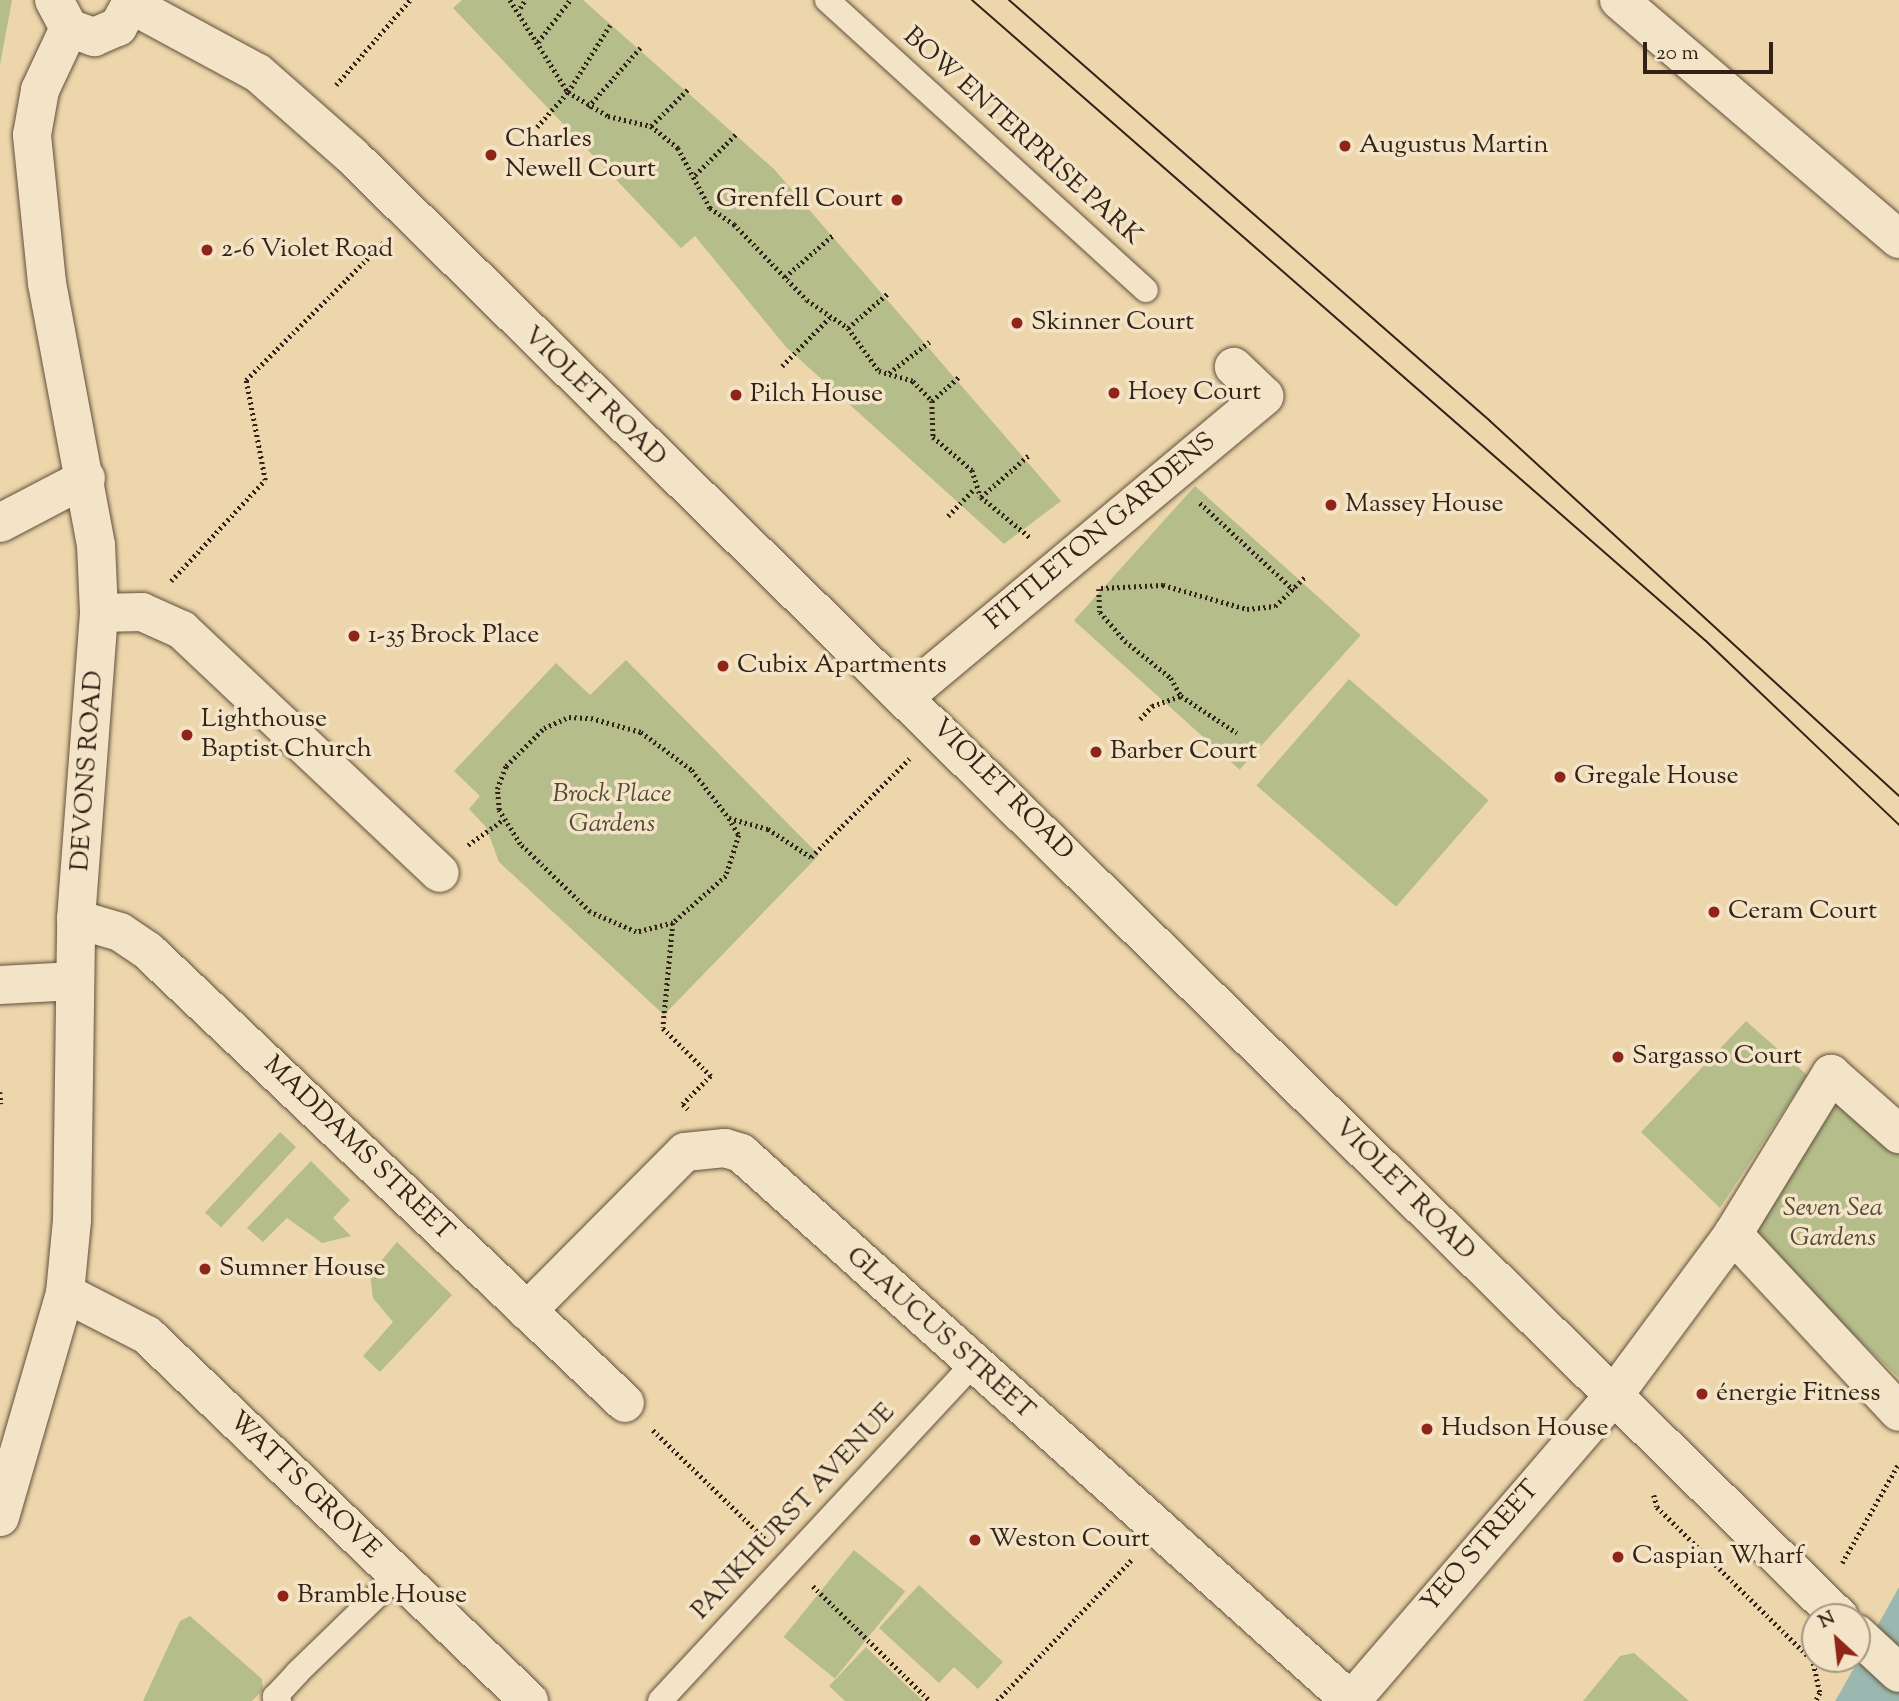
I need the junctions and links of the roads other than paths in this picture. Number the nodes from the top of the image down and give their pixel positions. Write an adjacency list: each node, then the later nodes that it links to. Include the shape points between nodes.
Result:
1 (827, 0): 6 (lane, BOW ENTERPRISE PARK)
2 (1619, 0): 5 (street)
3 (132, 2): 4 (street, DEVONS ROAD, via 107,34); 11 (street, VIOLET ROAD, via 239,61 300,108)
4 (61, 14): 8 (street, DEVONS ROAD, via 32,135 47,283)
5 (1899, 239)
6 (1146, 289)
7 (1234, 367): 11 (street, FITTLETON GARDENS, via 1276,405 1171,476)
8 (86, 478): 9 (street, via 26,504); 10 (street, DEVONS ROAD)
9 (0, 523)
10 (99, 613): 12 (street, via 142,612 182,630); 13 (street, DEVONS ROAD)
11 (907, 695): 21 (street, VIOLET ROAD)
12 (440, 873)
13 (76, 919): 14 (street, DEVONS ROAD); 19 (street, MADDAMS STREET, via 120,932 148,951)
14 (75, 981): 15 (street); 18 (street, DEVONS ROAD, via 75,1154)
15 (0, 985)
16 (1899, 1134): 17 (street, via 1830,1074)
17 (1733, 1234): 21 (street); 23 (street)
18 (65, 1293): 24 (street, DEVONS ROAD); 25 (street, WATTS GROVE, via 147,1335)
19 (527, 1311): 20 (street, GLAUCUS STREET, via 685,1152 725,1148 741,1153); 22 (street, MADDAMS STREET)
20 (972, 1365): 31 (lane, PANKHURST AVENUE, via 797,1570); 32 (street, GLAUCUS STREET)
21 (1614, 1395): 26 (street, VIOLET ROAD); 32 (street, YEO STREET)
22 (625, 1403)
23 (1899, 1412)
24 (0, 1517)
25 (397, 1576): 29 (lane); 30 (street, WATTS GROVE)
26 (1825, 1603)
27 (1871, 1647): 28 (street)
28 (1899, 1673)
29 (275, 1700)
30 (529, 1701)
31 (660, 1701)
32 (1351, 1701)

